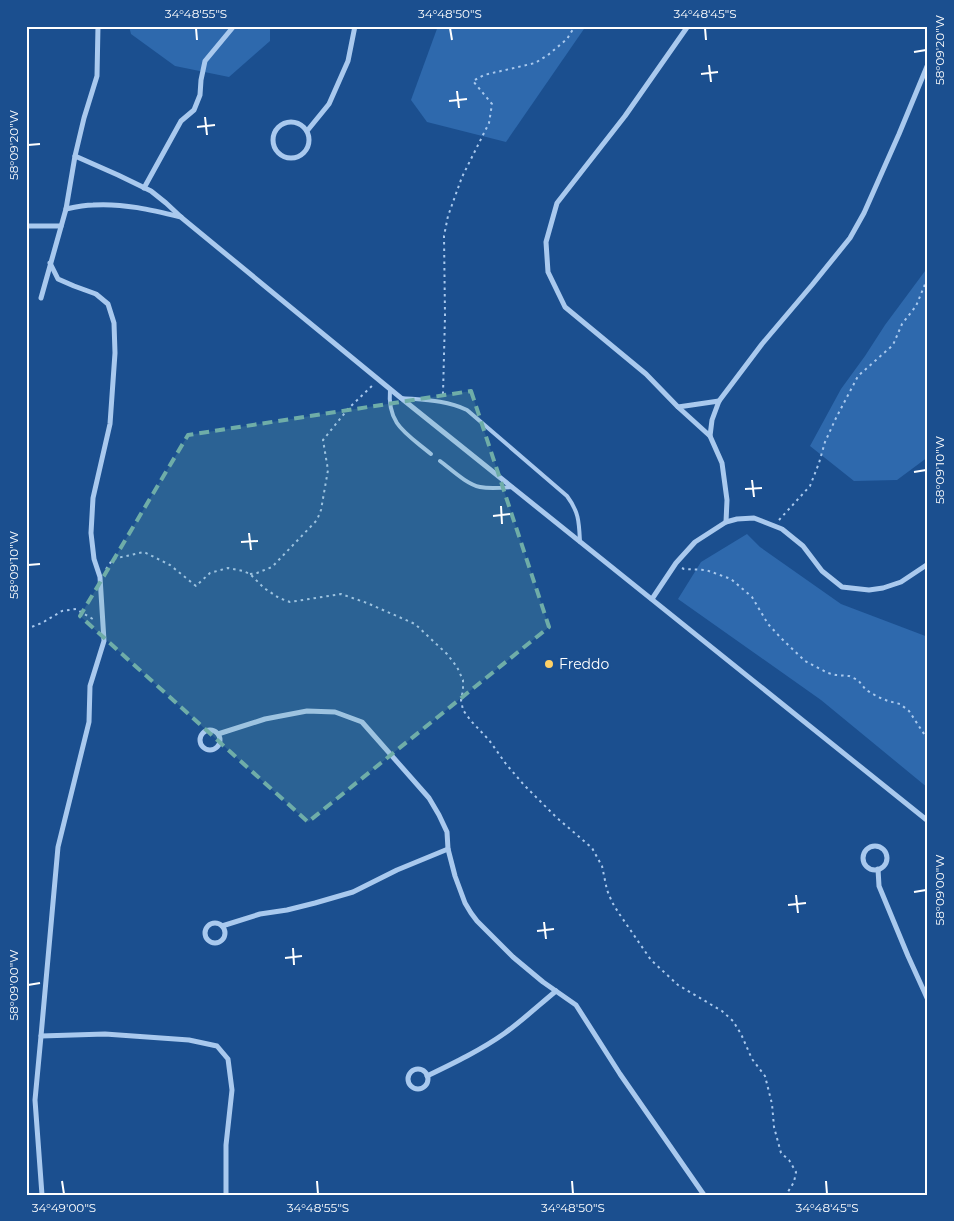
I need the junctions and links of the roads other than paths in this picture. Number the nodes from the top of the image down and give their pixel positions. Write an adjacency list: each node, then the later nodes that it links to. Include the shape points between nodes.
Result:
1 (98, 26): 7 (street, via 96,76)
2 (234, 26): 8 (street, via 206,61 194,110 181,121)
3 (355, 26): 6 (street, via 348,61 329,104)
4 (688, 26): 18 (street, via 625,116 557,204 546,242 548,272 565,307 646,374)
5 (928, 64): 17 (street, via 868,205 850,238)
6 (307, 132): 6 (street, via 309,143 303,154 292,158 277,150 274,139 282,125 293,122)
7 (75, 156): 8 (street); 9 (street)
8 (144, 188): 10 (street)
9 (66, 209): 10 (street, via 93,205 122,206); 12 (street)
10 (182, 218): 15 (street)
11 (26, 226): 12 (street)
12 (61, 226): 13 (street)
13 (50, 263): 14 (street); 34 (street, via 58,279 96,294 108,304 114,323 115,353 110,424 93,498 91,533 100,577 104,640 90,686 89,722 58,847)
14 (41, 298)
15 (390, 388): 16 (street); 20 (lane, via 389,401 396,422)
16 (401, 398): 22 (street); 24 (lane, via 443,401 467,410 567,496 575,508)
17 (719, 401): 18 (street); 19 (street)
18 (678, 407): 19 (street)
19 (710, 436): 23 (street, via 722,463)
20 (431, 454)
21 (440, 461): 22 (lane, via 478,487)
22 (512, 487): 24 (street)
23 (726, 522): 25 (street, via 754,518 782,529 803,546 822,571 842,588 883,588 901,582); 26 (street, via 695,542 676,563)
24 (580, 542): 26 (street)
25 (928, 564)
26 (652, 599): 28 (street)
27 (218, 734): 29 (street, via 265,719 307,711 335,712 362,722 429,798 447,832)
28 (928, 821)
29 (448, 849): 31 (street, via 352,892); 32 (street, via 470,913 513,957)
30 (878, 870): 30 (street, via 887,862 886,854 882,848 870,847 864,852 864,860 867,867); 33 (street, via 878,886)
31 (222, 926): 31 (street, via 216,923 207,926 207,939 215,943 224,939)
32 (556, 991): 35 (street, via 494,1040); 38 (street, via 576,1005)
33 (928, 1000)
34 (42, 1036): 36 (street, via 35,1100); 37 (street, via 105,1034 189,1040 217,1046 228,1060 232,1090 226,1145)
35 (427, 1076)
36 (42, 1195)
37 (226, 1195)
38 (704, 1195)

